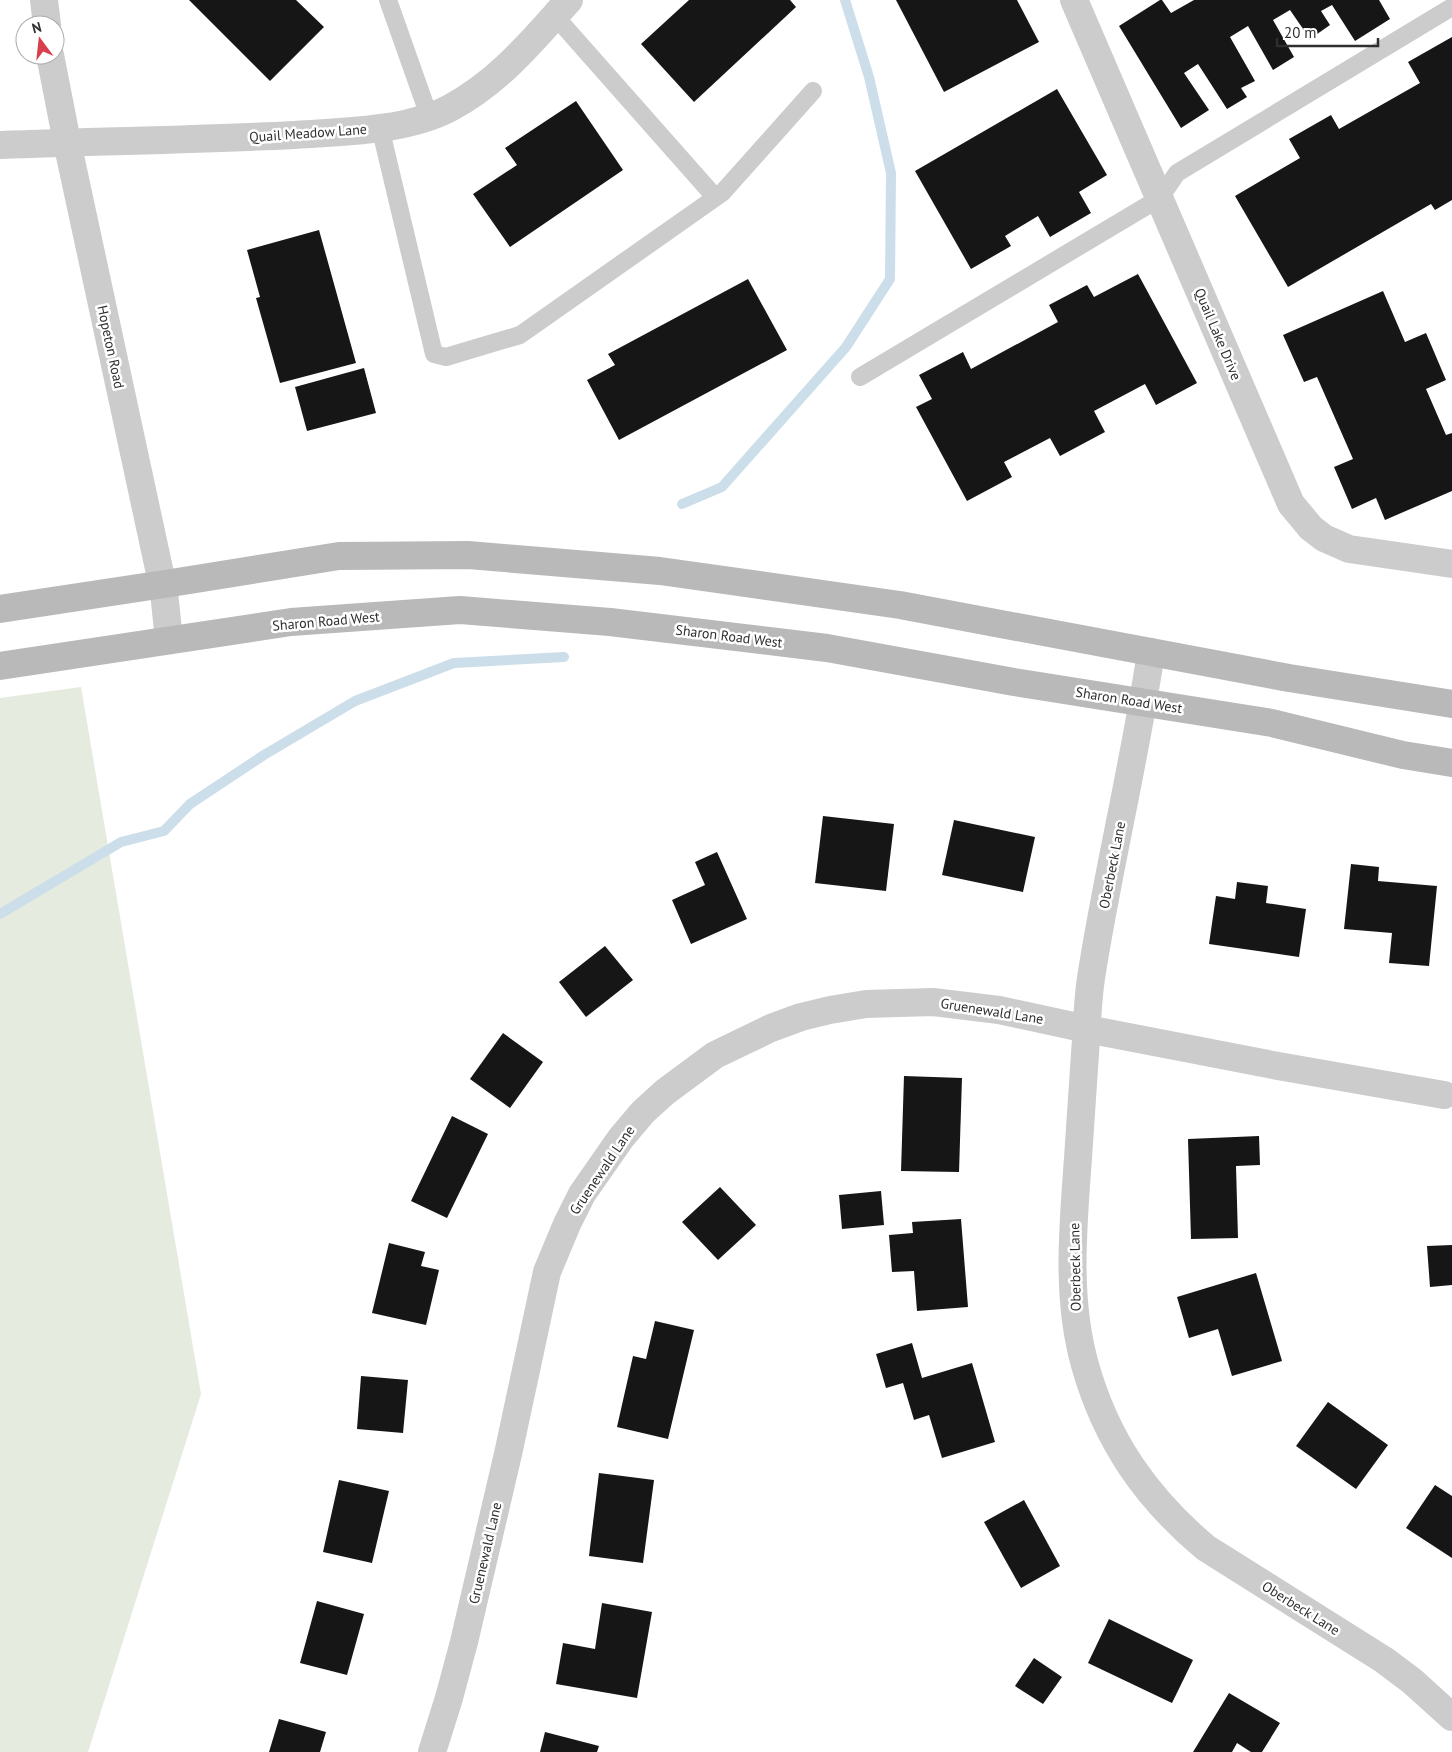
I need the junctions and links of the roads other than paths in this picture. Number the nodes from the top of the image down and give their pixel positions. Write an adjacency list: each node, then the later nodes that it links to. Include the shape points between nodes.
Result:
1 (44, 0): 6 (street)
2 (388, 0): 9 (lane)
3 (1074, 0): 14 (street, Quail Lake Drive)
4 (1452, 7): 14 (lane, via 1177,173)
5 (562, 8): 9 (street, Quail Meadow Lane, via 494,79 449,108); 13 (lane)
6 (45, 15)
7 (52, 65): 11 (street, Hopeton Road)
8 (814, 91): 13 (lane)
9 (429, 116): 10 (street, Quail Meadow Lane)
10 (380, 127): 11 (street, Quail Meadow Lane, via 237,138); 13 (lane, via 434,354 446,357 520,335)
11 (67, 142): 12 (street, Quail Meadow Lane); 17 (street, Hopeton Road)
12 (0, 145)
13 (715, 197)
14 (1160, 198): 15 (lane); 16 (street, Quail Lake Drive, via 1291,504 1317,533 1349,549)
15 (860, 377)
16 (1452, 564)
17 (162, 584): 18 (main road); 19 (street, Hopeton Road); 20 (main road, via 339,556 468,555 660,571 890,604)
18 (0, 609)
19 (169, 640): 21 (main road, Sharon Road West); 22 (main road, Sharon Road West, via 291,622 460,610 610,622 826,648)
20 (1150, 652): 22 (street, Oberbeck Lane); 23 (main road)
21 (0, 666)
22 (1143, 703): 24 (main road, Sharon Road West, via 1272,723 1403,755); 25 (street, Oberbeck Lane, via 1090,980)
23 (1452, 704)
24 (1452, 763)
25 (1087, 1029): 26 (street, Gruenewald Lane); 27 (street, Oberbeck Lane, via 1072,1245 1074,1305 1085,1364 1103,1417 1146,1489 1184,1530 1206,1548 1384,1660); 28 (street, Gruenewald Lane, via 999,1010 933,1002 866,1004 830,1010 771,1028 715,1055 643,1112 582,1194 546,1272 467,1632)
26 (1444, 1096)
27 (1452, 1717)
28 (432, 1752)

